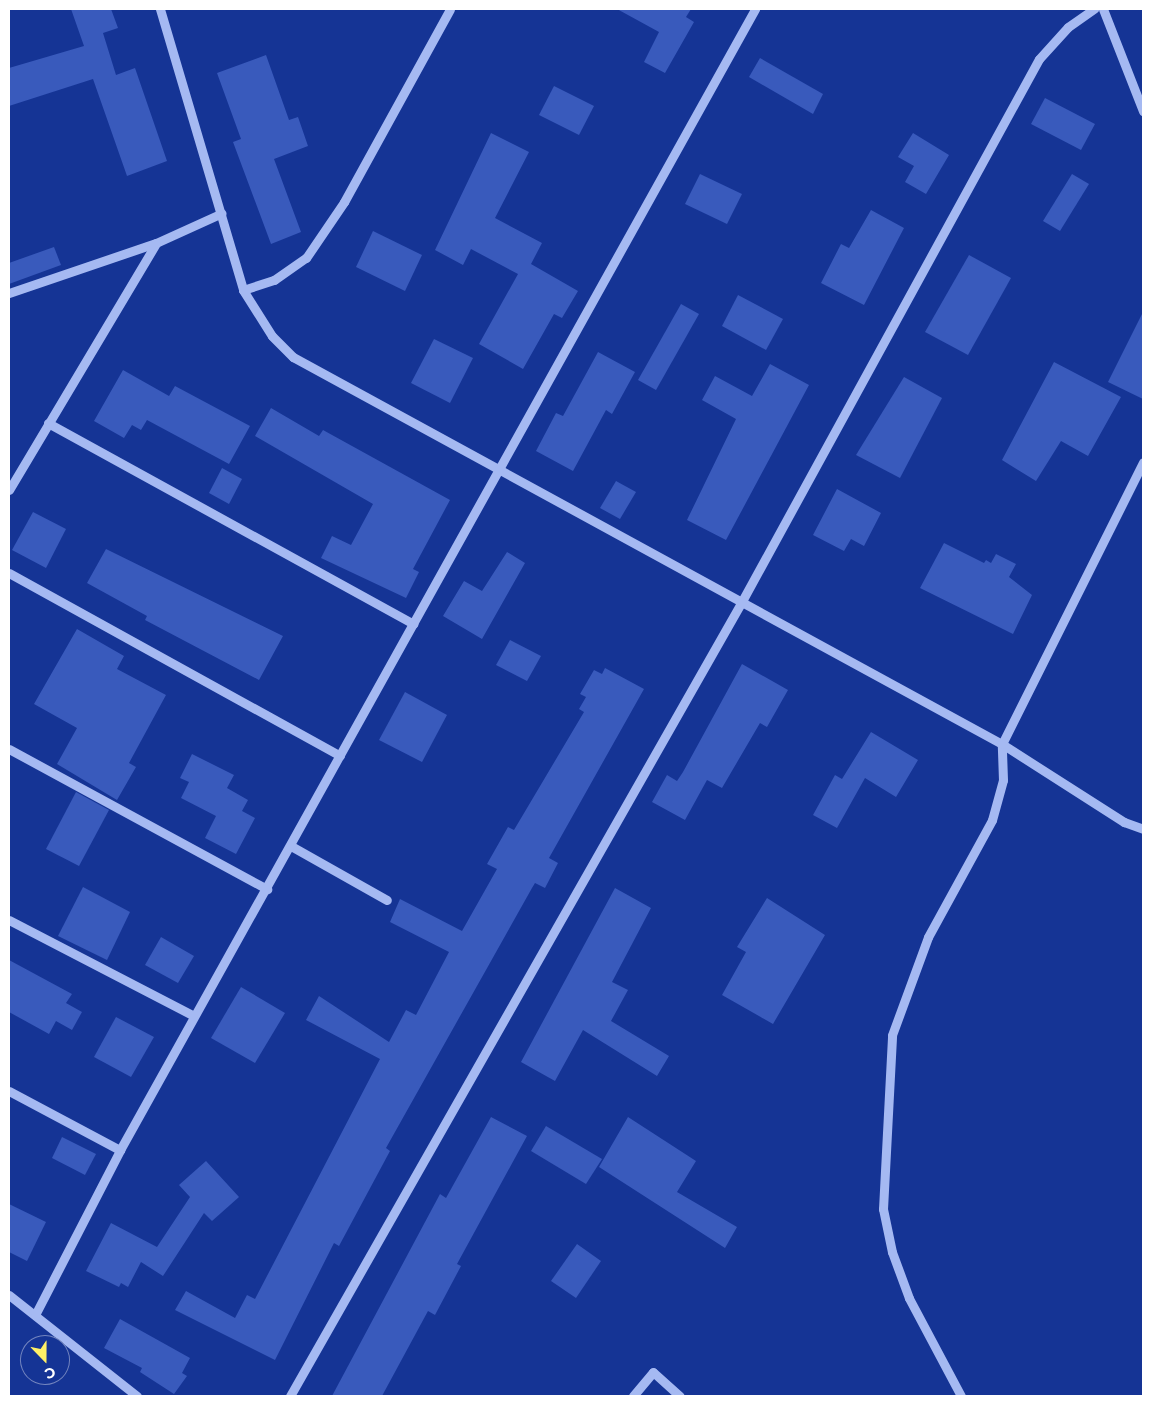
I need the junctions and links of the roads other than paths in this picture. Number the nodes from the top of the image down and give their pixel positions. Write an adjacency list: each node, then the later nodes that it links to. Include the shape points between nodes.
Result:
1 (160, 9): 7 (street)
2 (755, 9): 13 (street)
3 (1094, 9): 16 (street, via 1068,27 1039,59)
4 (1103, 9): 6 (street)
5 (446, 12): 9 (street, via 344,202 306,258 274,280)
6 (1143, 110)
7 (222, 213): 8 (street); 9 (street)
8 (156, 243): 10 (street); 11 (street)
9 (243, 290): 13 (street, via 272,336 293,357)
10 (9, 293)
11 (48, 423): 14 (street); 17 (street)
12 (1143, 462): 18 (street)
13 (499, 472): 16 (street); 17 (street)
14 (9, 490)
15 (9, 573): 20 (street)
16 (741, 603): 18 (street); 32 (street)
17 (414, 624): 20 (street)
18 (1002, 744): 21 (street, via 1124,822); 35 (street, via 1003,780 992,820 928,937 892,1035 885,1108 883,1209 892,1252 909,1298)
19 (9, 750): 23 (street)
20 (340, 756): 22 (street)
21 (1143, 829)
22 (291, 846): 23 (street); 24 (street)
23 (267, 890): 26 (street)
24 (387, 900)
25 (9, 920): 26 (street)
26 (194, 1016): 28 (street)
27 (9, 1091): 28 (street)
28 (120, 1150): 30 (street)
29 (9, 1295): 30 (street)
30 (35, 1315): 31 (street)
31 (137, 1396)
32 (290, 1396)
33 (632, 1396): 34 (street, via 653,1372)
34 (680, 1396)
35 (961, 1396)

